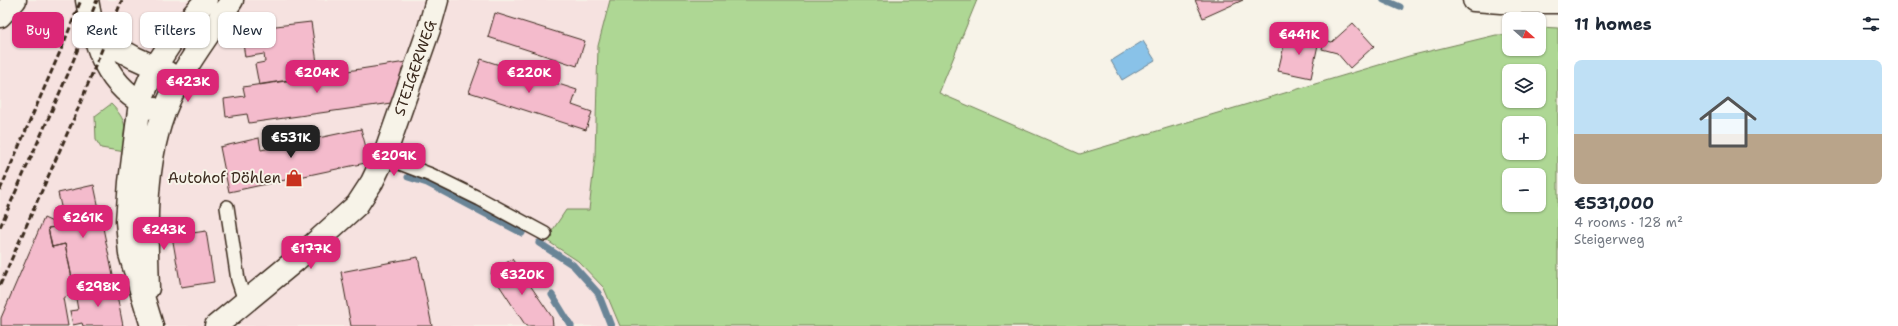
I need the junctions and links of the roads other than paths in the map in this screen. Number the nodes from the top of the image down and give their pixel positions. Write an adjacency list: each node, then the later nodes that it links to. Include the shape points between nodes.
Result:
1 (15, 0): 9 (street)
2 (87, 0): 8 (street)
3 (206, 0): 12 (street, via 176,35)
4 (232, 0): 13 (street)
5 (437, 0): 16 (street, STEIGERWEG)
6 (1474, 0): 7 (street)
7 (1558, 2)
8 (89, 12)
9 (0, 16)
10 (99, 48): 14 (street, via 115,82)
11 (118, 48): 12 (street)
12 (155, 67): 13 (street); 14 (street)
13 (180, 79): 15 (street)
14 (140, 102): 15 (street); 20 (street, via 127,221 130,254)
15 (164, 113): 20 (street, via 151,167 146,232)
16 (384, 157): 18 (lane, via 431,175); 19 (street, STEIGERWEG, via 357,205)
17 (227, 207): 19 (lane, via 238,280)
18 (545, 234)
19 (245, 301): 21 (street, STEIGERWEG)
20 (150, 320)
21 (216, 326)

